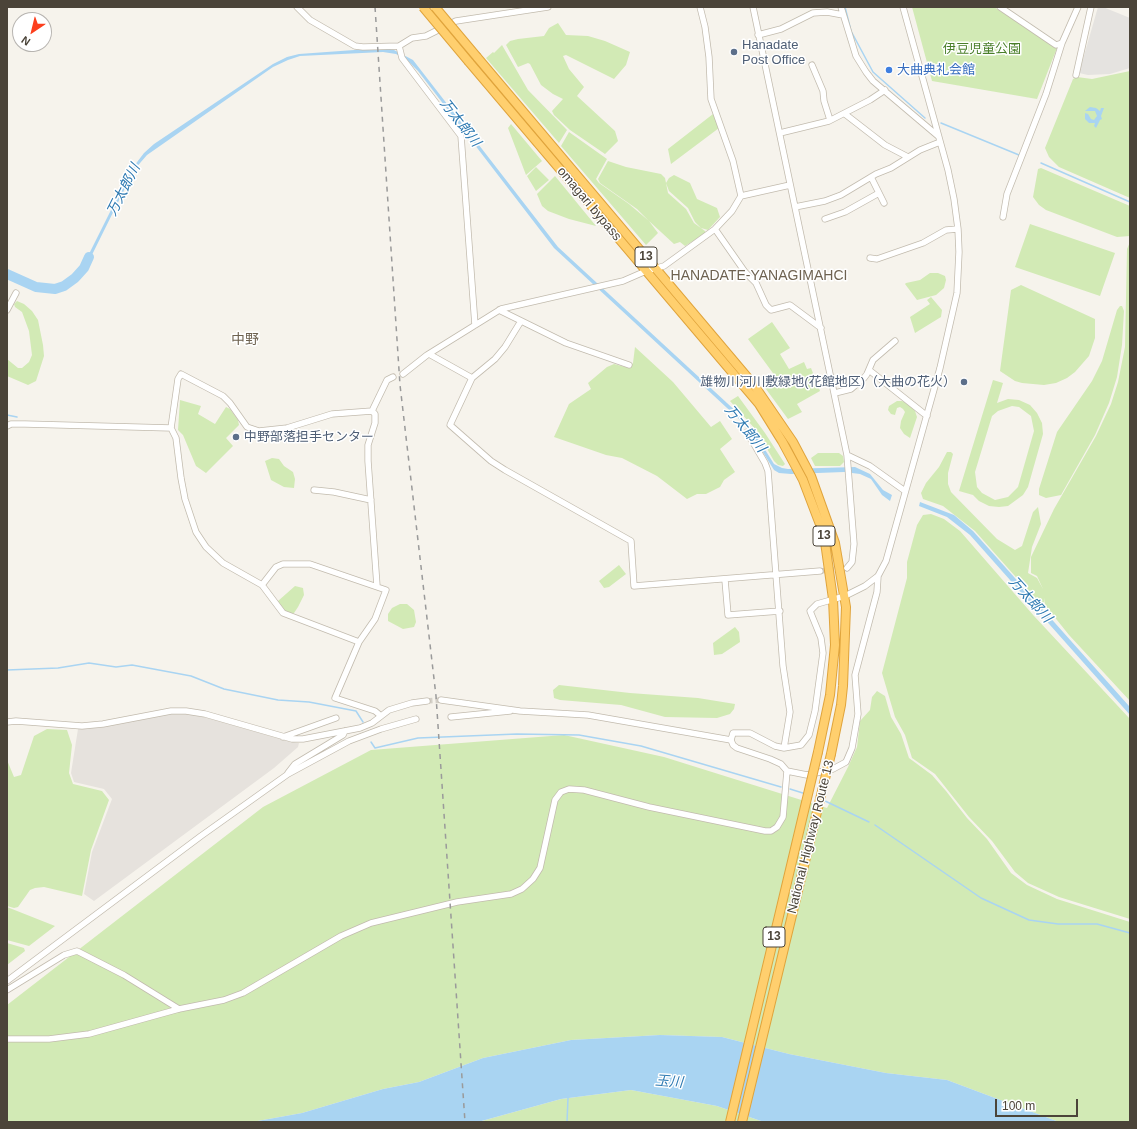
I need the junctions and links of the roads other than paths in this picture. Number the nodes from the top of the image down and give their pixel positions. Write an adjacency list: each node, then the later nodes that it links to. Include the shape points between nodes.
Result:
1 (297, 7): 15 (street, via 310,20 355,46)
2 (423, 7): 36 (highway, omagari bypass / 13, bridge)
3 (435, 7): 35 (highway, omagari bypass / 13, bridge)
4 (548, 7): 15 (street, via 456,21 426,36 412,38)
5 (700, 7): 27 (street, via 710,65 711,99 733,161)
6 (753, 7): 13 (street)
7 (840, 7): 12 (street)
8 (903, 7): 22 (street)
9 (1000, 7): 14 (street, via 1056,45)
10 (1078, 7): 14 (street)
11 (1091, 7): 17 (street)
12 (843, 15): 13 (street, via 813,13 780,29); 18 (street, via 859,62 873,81)
13 (758, 35): 21 (street)
14 (1062, 43): 30 (street, via 1046,94 1007,194)
15 (399, 48): 41 (street, via 402,58 461,136)
16 (812, 65): 20 (street, via 823,91)
17 (1076, 76)
18 (885, 90): 19 (street); 22 (street)
19 (845, 114): 20 (street); 23 (street, via 885,145)
20 (830, 120): 21 (street)
21 (780, 133): 25 (street)
22 (939, 139): 23 (street); 33 (street, via 948,170)
23 (908, 157): 24 (street)
24 (871, 177): 26 (street); 29 (street, via 826,201)
25 (790, 185): 27 (street); 29 (street)
26 (879, 193): 28 (street); 31 (street, via 845,212)
27 (741, 196): 32 (street, via 732,211)
28 (884, 202)
29 (795, 207): 42 (street)
30 (1003, 217)
31 (825, 219)
32 (715, 229): 35 (street, via 664,266); 42 (street, via 745,272 756,283 771,310 790,305)
33 (958, 229): 34 (street, via 946,230 923,243 877,259); 52 (street, via 956,293 949,332)
34 (870, 258)
35 (656, 268): 36 (street); 67 (highway, omagari bypass / 13, via 754,385 793,442 811,476 835,543)
36 (646, 271): 39 (street, via 623,281); 68 (highway, omagari bypass / 13, via 759,404 796,467 824,535)
37 (16, 294): 38 (street)
38 (7, 310)
39 (499, 310): 40 (street); 41 (street)
40 (521, 321): 45 (street, via 566,343); 49 (street, via 495,359)
41 (475, 325): 44 (street)
42 (821, 328): 50 (street)
43 (895, 341): 46 (street, via 873,360)
44 (429, 354): 47 (street); 49 (street)
45 (629, 365)
46 (869, 370): 50 (street, via 851,389); 52 (street)
47 (403, 374)
48 (393, 377): 51 (street, via 387,380)
49 (472, 378): 64 (street, via 450,425 491,461 631,541 634,586)
50 (835, 393): 56 (street)
51 (372, 411): 54 (street, via 332,414 287,428 259,431 247,427 222,396 181,374 178,379); 59 (street, via 375,414 375,423 368,450)
52 (927, 416): 58 (street)
53 (7, 426): 54 (street, via 25,424)
54 (171, 428): 65 (street, via 176,438 185,499 196,532 223,564)
55 (747, 432): 62 (street, via 768,471)
56 (847, 455): 58 (street, via 870,466); 60 (street, via 854,544 852,562)
57 (314, 490): 59 (street)
58 (905, 491): 63 (street, via 886,561)
59 (371, 500): 66 (street)
60 (847, 568)
61 (820, 571): 62 (street)
62 (777, 576): 64 (street); 69 (street)
63 (878, 576): 67 (street, via 866,586); 72 (street, via 877,592 855,675)
64 (725, 580): 69 (street, via 728,615)
65 (262, 585): 66 (street, via 276,567 283,564 310,564); 70 (street, via 283,613)
66 (377, 586): 70 (street, via 386,590 375,619)
67 (845, 596): 68 (street); 71 (highway, National Highway Route 13 / 13)
68 (833, 599): 84 (street, via 817,604 810,611 821,638 823,653 809,735 801,745); 91 (highway, National Highway Route 13 / 13, bridge, via 835,645 830,695)
69 (780, 611): 84 (street, via 790,712)
70 (358, 642): 76 (street, via 335,698 375,710)
71 (843, 686): 72 (street); 92 (highway, National Highway Route 13 / 13, bridge, via 831,754)
72 (855, 686): 85 (street, via 858,714 852,748 846,762 833,769 807,775)
73 (441, 700): 75 (street)
74 (427, 701): 76 (street, via 400,706)
75 (514, 710): 77 (street); 83 (street, via 588,715)
76 (381, 716): 81 (street, via 360,728)
77 (451, 717)
78 (336, 718): 82 (street)
79 (416, 719): 86 (street, via 349,741)
80 (7, 722): 82 (street, via 82,726 171,711 186,711 205,714)
81 (345, 731): 82 (street, via 303,739); 86 (street, via 343,735 294,764)
82 (282, 737)
83 (731, 740): 84 (street, via 732,733 750,733); 85 (street, via 737,748 781,764)
84 (784, 748)
85 (787, 772): 89 (street, via 783,817 771,831 649,807 584,790 562,791 555,800 540,868 522,889 511,894 457,902 371,923 341,936 243,993 224,1000)
86 (288, 774): 87 (street)
87 (7, 980)
88 (7, 990): 89 (street, via 64,955 77,951 124,975)
89 (179, 1009): 90 (street, via 89,1034 49,1039)
90 (7, 1039)
91 (730, 1122)
92 (742, 1122)

